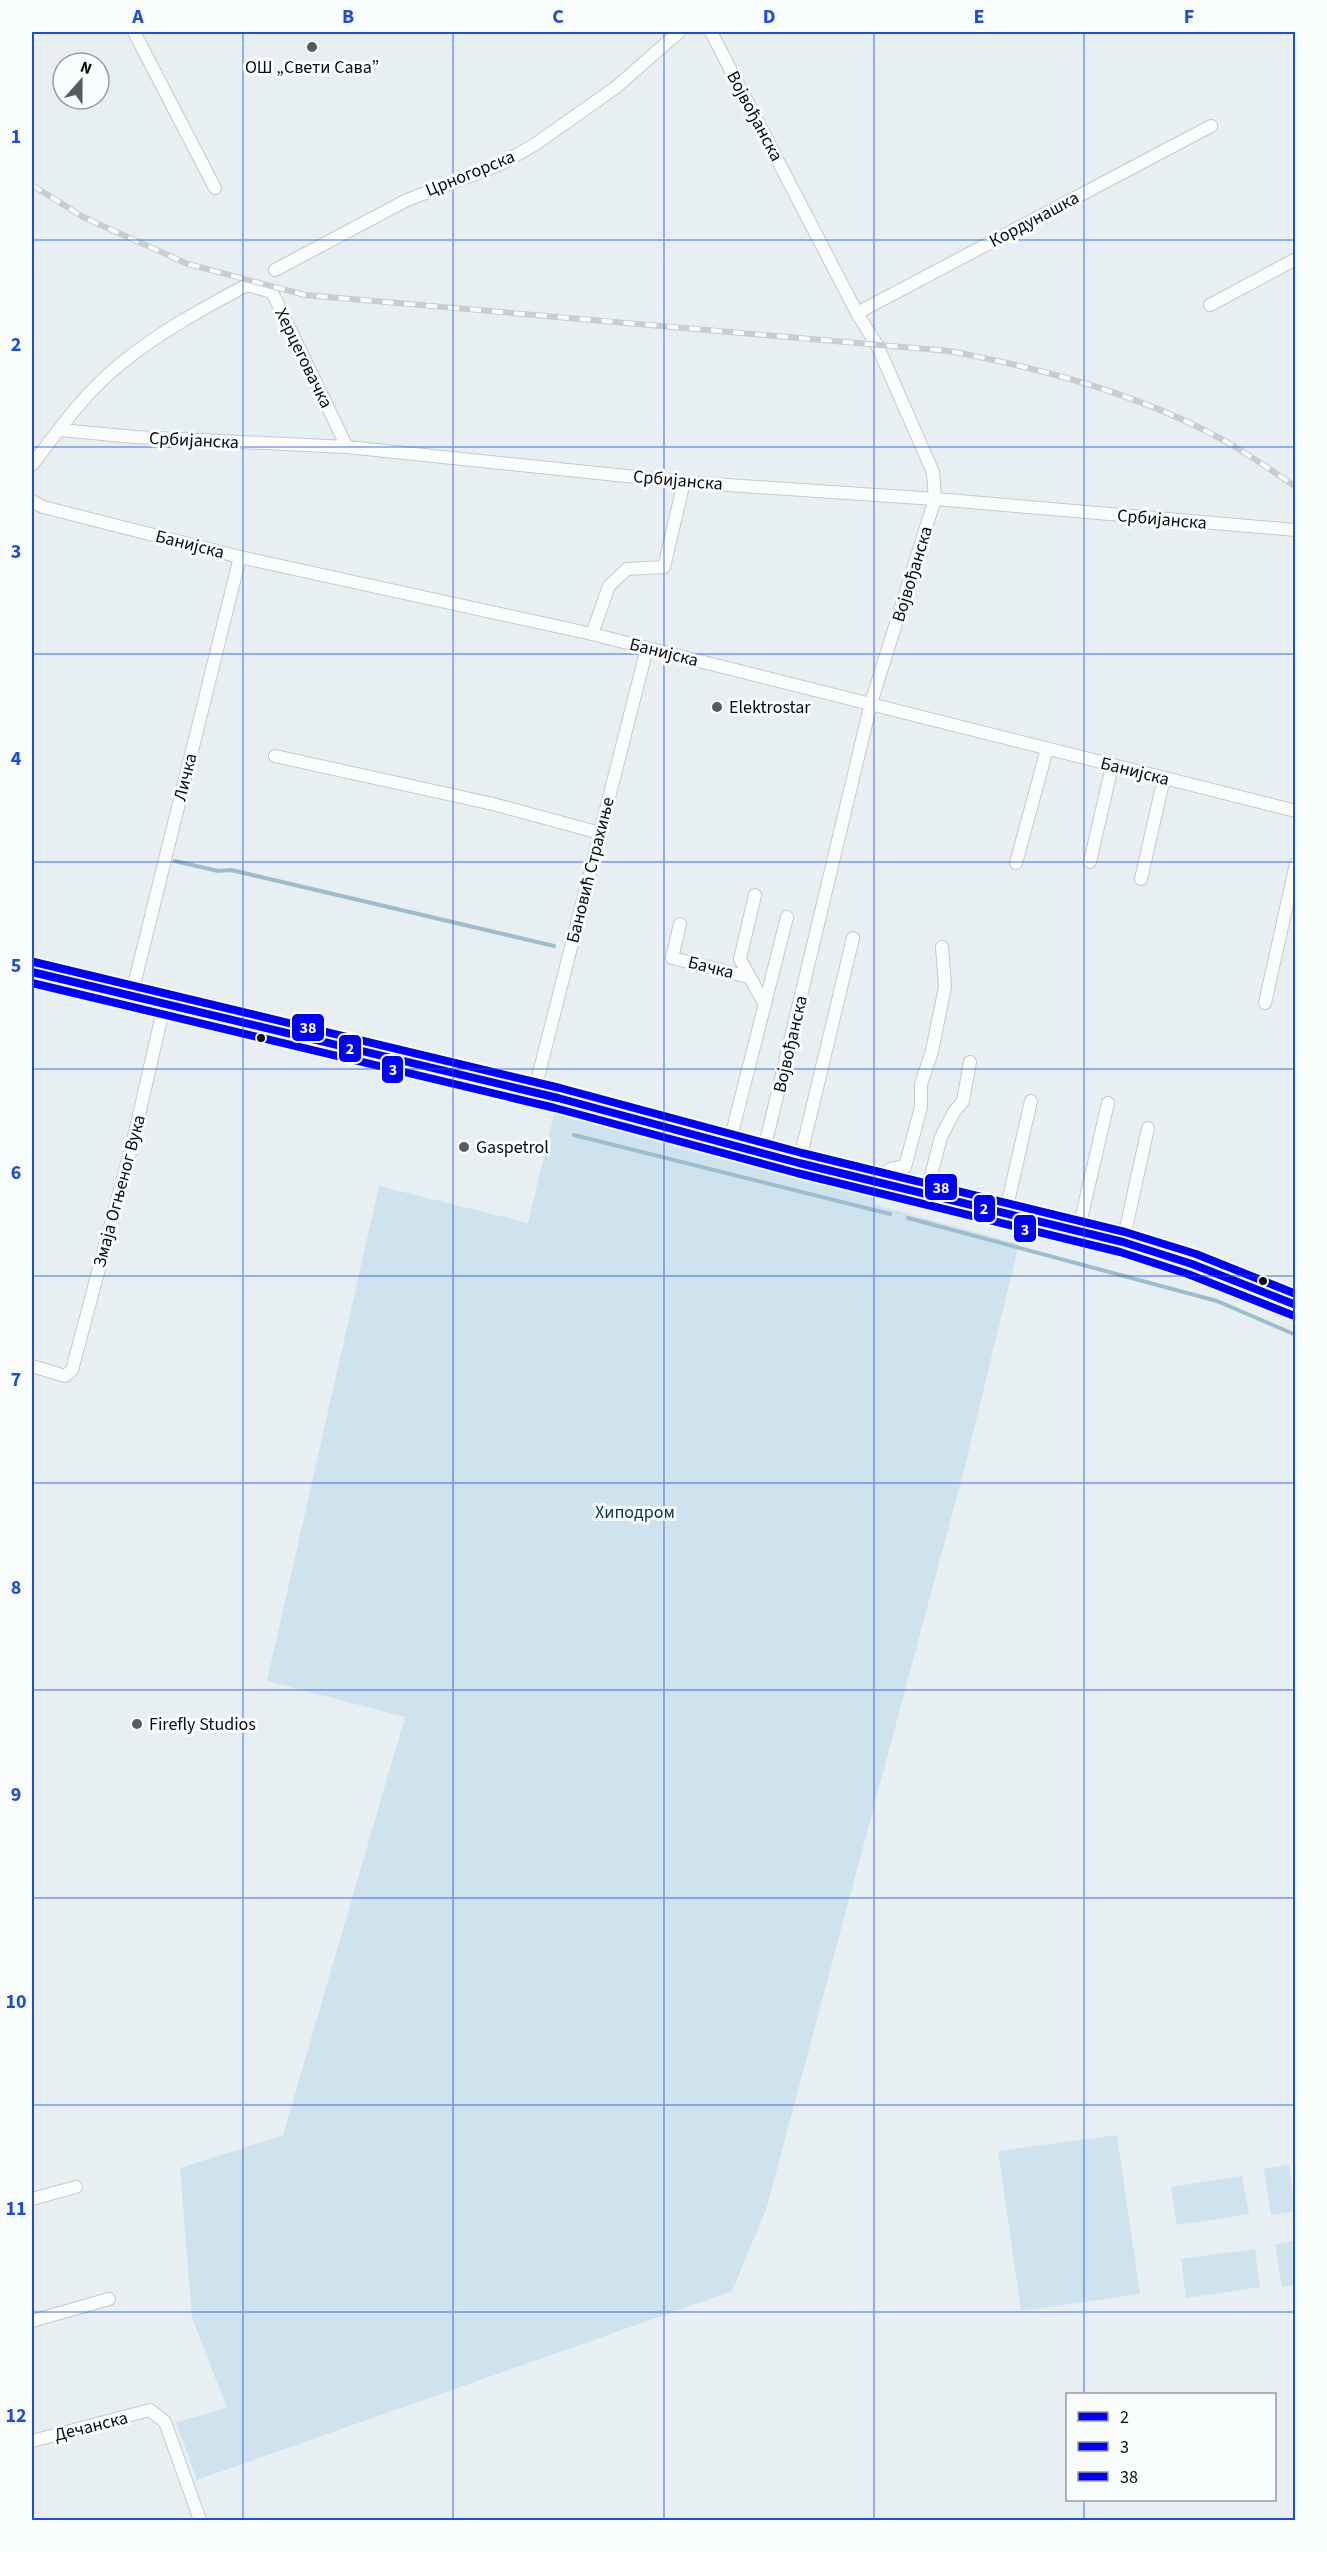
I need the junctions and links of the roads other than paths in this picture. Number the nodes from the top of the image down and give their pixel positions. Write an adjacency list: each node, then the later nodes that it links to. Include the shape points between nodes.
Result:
1 (134, 32): 5 (street)
2 (679, 32): 7 (street, Црногорска, via 606,95 534,145 499,165 407,200)
3 (711, 32): 9 (street, Војвођанска)
4 (1211, 126): 9 (street, Кордунашка)
5 (215, 188)
6 (1296, 259): 8 (street)
7 (275, 270)
8 (1210, 305)
9 (857, 313): 14 (street, Војвођанска, via 878,346 933,472)
10 (60, 430): 11 (street, Србијанска); 11 (street, Херцеговачка, via 90,392 121,363 187,317 247,285 272,292); 12 (street)
11 (347, 447): 13 (street, Србијанска)
12 (32, 465)
13 (684, 482): 14 (street, Србијанска); 18 (street, via 664,567 627,569 609,586)
14 (935, 499): 16 (street, Србијанска); 20 (street, Војвођанска)
15 (32, 501): 17 (street, Банијска)
16 (1296, 530)
17 (240, 557): 18 (street, Банијска); 38 (street, Личка)
18 (592, 634): 19 (street, Банијска)
19 (647, 648): 20 (street, Банијска); 26 (street, Бановић Страхиње)
20 (871, 703): 21 (street, Банијска); 48 (street, Војвођанска)
21 (1047, 749): 23 (street, Банијска); 27 (street)
22 (275, 756): 26 (street, via 442,792)
23 (1112, 766): 24 (street, Банијска); 28 (street)
24 (1164, 778): 25 (street, Банијска); 30 (street)
25 (1296, 811)
26 (600, 833): 43 (street, Бановић Страхиње)
27 (1016, 862)
28 (1090, 862)
29 (1296, 864): 39 (street)
30 (1141, 879)
31 (755, 895): 37 (street, via 740,959)
32 (787, 917): 40 (street)
33 (680, 924): 37 (street, Бачка, via 672,958)
34 (853, 938): 49 (street)
35 (942, 947): 50 (street, via 945,987 921,1084 921,1107 905,1167 892,1167)
36 (32, 972): 38 (main road)
37 (749, 977): 40 (street)
38 (131, 997): 41 (main road)
39 (1265, 1004)
40 (765, 1005): 47 (street)
41 (164, 1006): 43 (main road); 56 (street, Змаја Огњеног Вука, via 133,1141 70,1374)
42 (970, 1062): 51 (street, via 963,1101 941,1137)
43 (534, 1093): 47 (main road)
44 (1031, 1101): 52 (street)
45 (1108, 1103): 53 (street)
46 (1148, 1128): 54 (street)
47 (729, 1145): 48 (main road)
48 (763, 1154): 49 (main road)
49 (799, 1163): 50 (main road)
50 (880, 1183): 51 (main road)
51 (926, 1195): 52 (main road)
52 (1005, 1215): 53 (main road)
53 (1078, 1232): 54 (main road)
54 (1123, 1242): 55 (main road)
55 (1296, 1305)
56 (32, 1366)
57 (76, 2187): 58 (street)
58 (32, 2199)
59 (109, 2300): 60 (street)
60 (32, 2320)
61 (32, 2441): 62 (street, Дечанска, via 150,2410 165,2422)
62 (200, 2520)

